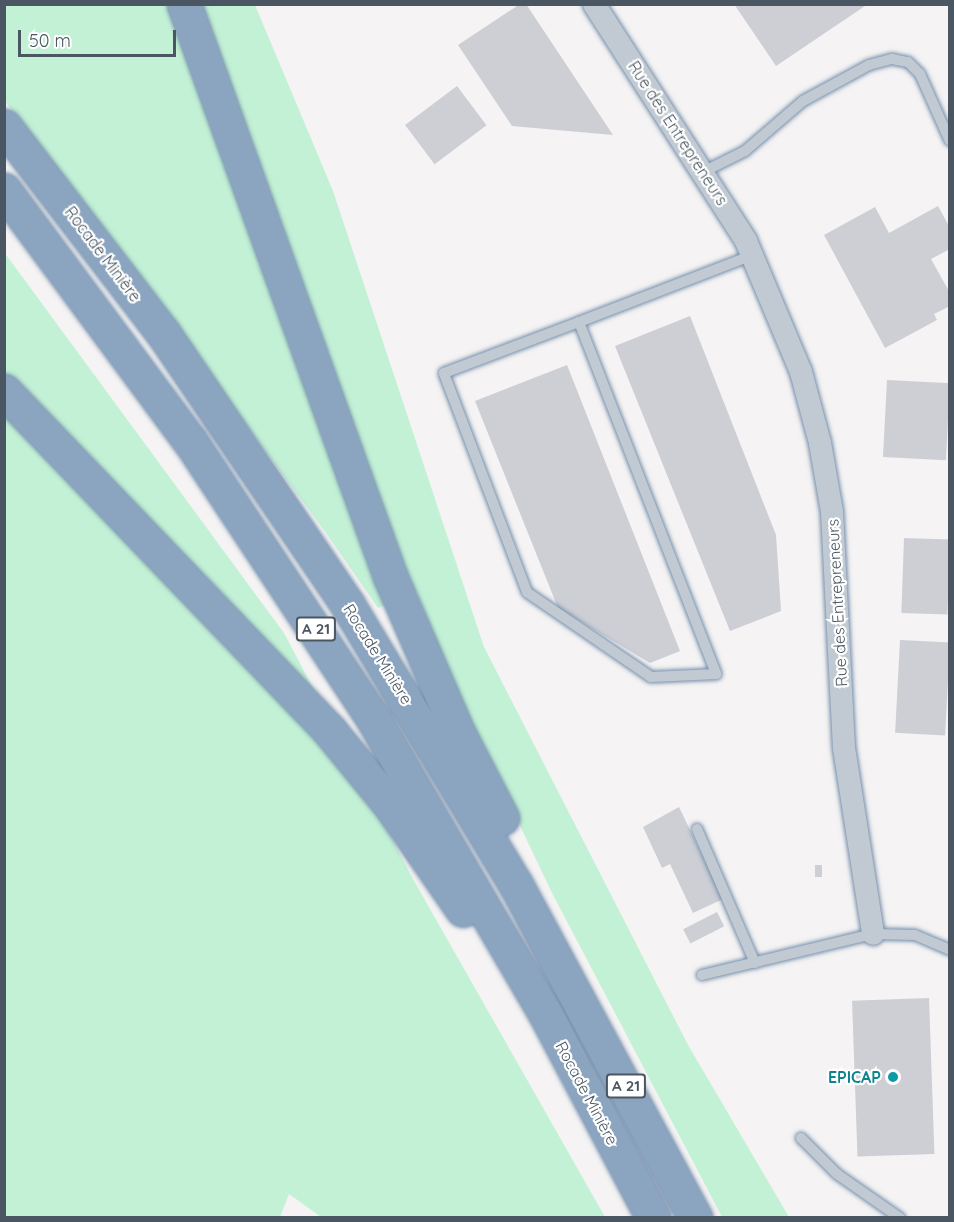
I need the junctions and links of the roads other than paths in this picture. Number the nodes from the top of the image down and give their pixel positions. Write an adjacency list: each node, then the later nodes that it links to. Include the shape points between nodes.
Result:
1 (184, 4): 13 (highway, via 390,576 457,730 561,932)
2 (594, 4): 5 (street, Rue des Entrepreneurs)
3 (4, 126): 13 (highway, Rocade Minière / A 21, via 163,333 280,501 397,683)
4 (950, 141): 5 (lane, via 920,74 908,62 892,59 869,65 803,101 745,151)
5 (703, 172): 7 (street, Rue des Entrepreneurs)
6 (4, 190): 16 (highway, Rocade Minière / A 21, via 135,363 301,605 430,813)
7 (753, 255): 8 (lane); 11 (street, Rue des Entrepreneurs, via 801,372 825,465 837,557 844,748)
8 (579, 322): 8 (lane, via 716,675 651,677 527,592 444,373)
9 (4, 391): 16 (highway, via 347,751 425,853 538,1032)
10 (698, 829): 14 (lane)
11 (873, 934): 12 (lane, via 915,935); 14 (lane)
12 (950, 950)
13 (556, 955): 20 (highway, Rocade Minière / A 21)
14 (755, 963): 15 (lane)
15 (702, 975)
16 (588, 1095): 19 (highway, Rocade Minière / A 21)
17 (801, 1138): 18 (lane, via 837,1174)
18 (885, 1207): 21 (lane); 22 (lane)
19 (653, 1218)
20 (695, 1218)
21 (878, 1218)
22 (900, 1218)

